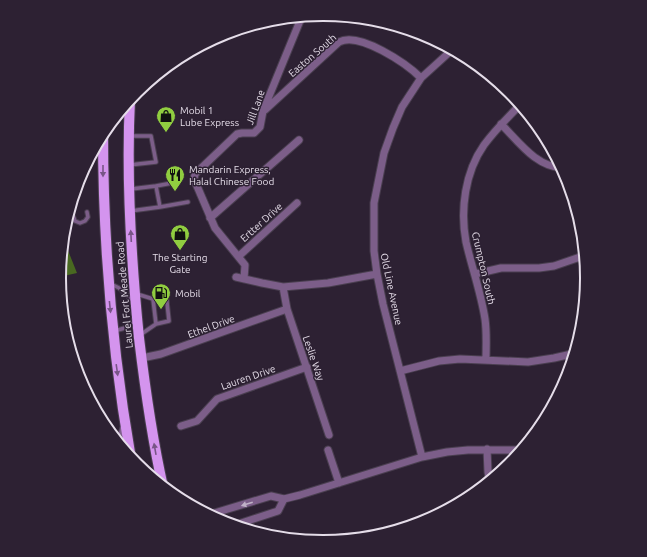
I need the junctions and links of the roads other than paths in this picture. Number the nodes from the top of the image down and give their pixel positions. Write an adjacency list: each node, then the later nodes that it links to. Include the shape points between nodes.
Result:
1 (299, 22): 6 (street, Jill Lane)
2 (449, 54): 3 (street, Old Line Avenue)
3 (421, 78): 6 (street, Easton South, via 411,68 388,54 358,41 344,40); 25 (street, Old Line Avenue, via 402,108 384,153 374,203 373,229)
4 (517, 108): 7 (street, Crumpton South)
5 (130, 109): 8 (main road, Laurel Fort Meade Road)
6 (263, 111): 22 (street, Jill Lane, via 258,130 251,134 237,134 195,174 194,179)
7 (501, 124): 12 (street, via 535,158); 26 (street, Crumpton South, via 472,167 466,186 464,223 466,242)
8 (129, 136): 11 (main road, Laurel Fort Meade Road); 11 (lane, via 151,136 156,162)
9 (299, 140): 22 (street)
10 (103, 145): 29 (main road, Laurel Fort Meade Road, one-way to 29)
11 (129, 165): 15 (main road, Laurel Fort Meade Road)
12 (555, 167)
13 (172, 183): 14 (lane)
14 (156, 186): 15 (lane); 18 (lane)
15 (130, 189): 19 (main road, Laurel Fort Meade Road)
16 (188, 202): 18 (lane)
17 (297, 203): 23 (street, Ertter Drive)
18 (160, 207): 19 (lane)
19 (130, 211): 31 (main road, Laurel Fort Meade Road, one-way to 19)
20 (87, 212): 21 (lane, via 88,217 85,221 80,223)
21 (74, 217)
22 (210, 218): 23 (street, Jill Lane)
23 (239, 256): 28 (street, Jill Lane, via 245,265)
24 (580, 257): 26 (street, via 554,266 501,268)
25 (377, 274): 30 (street, via 328,283); 42 (street, Old Line Avenue)
26 (475, 274): 40 (street, Crumpton South, via 485,319)
27 (236, 277): 28 (street)
28 (244, 279): 30 (street)
29 (108, 282): 31 (lane); 36 (main road, Laurel Fort Meade Road, one-way to 36)
30 (283, 287): 33 (street, Leslie Way)
31 (135, 298): 32 (lane); 34 (main road, Laurel Fort Meade Road)
32 (153, 299): 35 (lane); 35 (lane, via 156,294 166,293 169,321)
33 (287, 309): 39 (street, Ethel Drive); 41 (street, Leslie Way)
34 (137, 318): 36 (lane, via 125,328); 37 (main road, Laurel Fort Meade Road)
35 (156, 324): 37 (lane)
36 (113, 332): 43 (main road, Laurel Fort Meade Road, one-way to 43)
37 (139, 336): 39 (main road, Laurel Fort Meade Road)
38 (569, 355): 40 (street, via 528,362)
39 (142, 358): 53 (main road, Laurel Fort Meade Road, one-way to 39)
40 (486, 359): 42 (street, via 439,361)
41 (307, 367): 44 (street, Lauren Drive, via 217,398 197,421); 45 (street, Leslie Way)
42 (400, 371): 51 (street, Old Line Avenue)
43 (124, 419): 46 (lane); 47 (main road, Laurel Fort Meade Road)
44 (181, 426)
45 (329, 435)
46 (120, 436)
47 (129, 447)
48 (487, 449): 50 (street); 51 (street, via 446,452); 52 (street)
49 (328, 450): 54 (street)
50 (515, 450)
51 (422, 457): 54 (street)
52 (489, 476)
53 (161, 478)
54 (339, 483): 55 (street)
55 (284, 499): 56 (street, one-way to 56, via 271,496); 57 (street, via 278,511)
56 (218, 513)
57 (243, 523)

